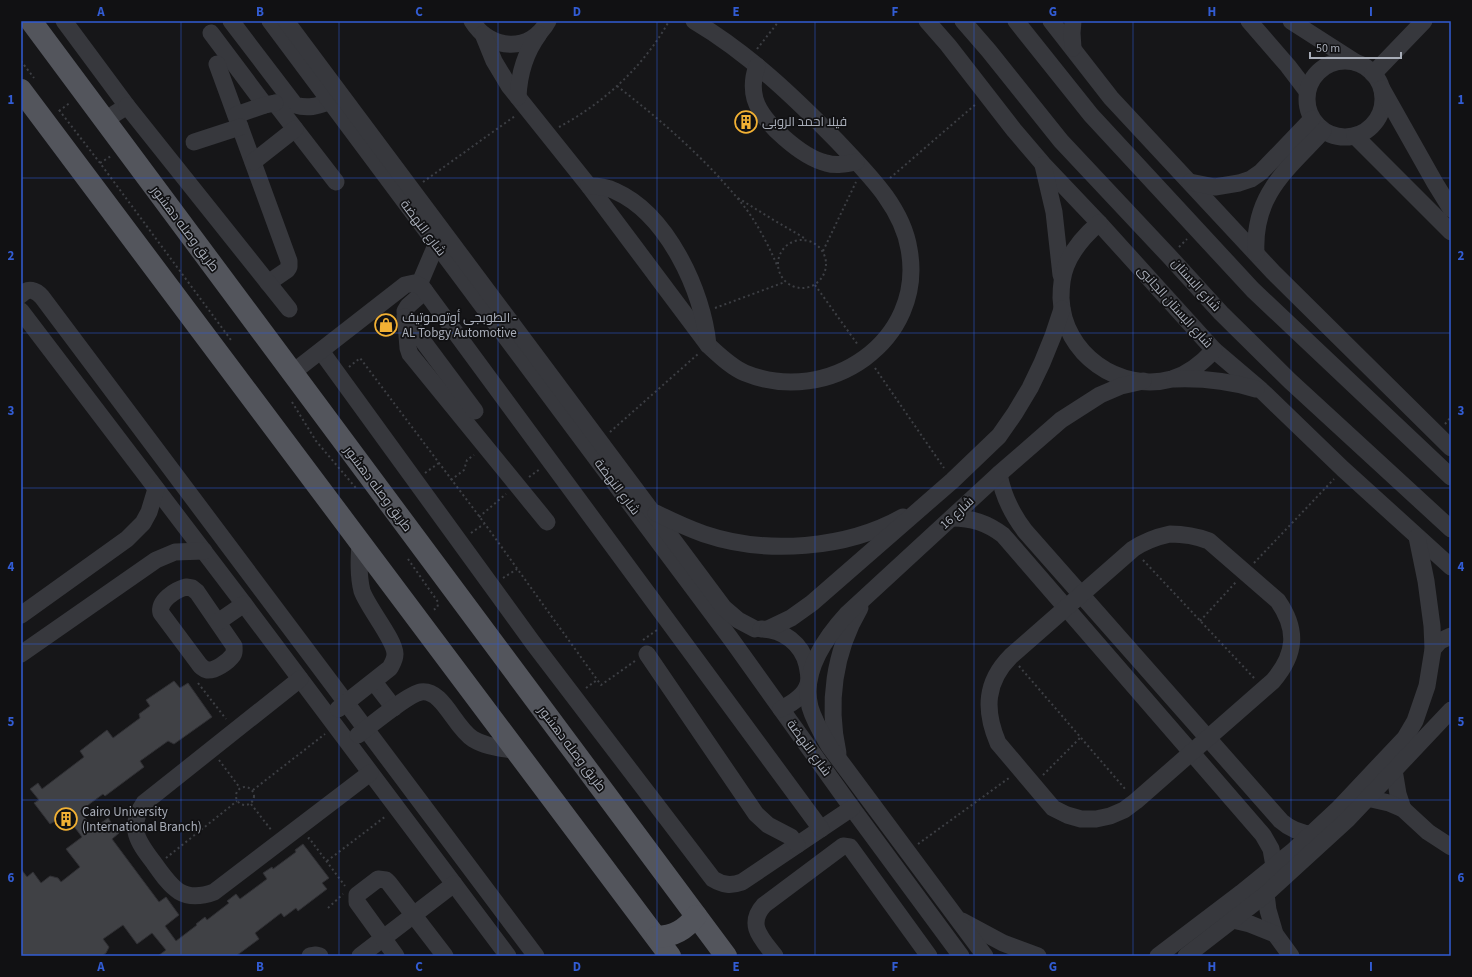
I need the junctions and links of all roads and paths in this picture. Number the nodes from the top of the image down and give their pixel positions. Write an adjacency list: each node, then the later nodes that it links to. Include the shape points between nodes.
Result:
1 (31, 21): 37 (main road, طريق وصله دهشور)
2 (64, 21): 34 (street)
3 (231, 21): 33 (street)
4 (270, 21): 31 (street, شارع النهضة)
5 (286, 21): 49 (street, شارع النهضة)
6 (669, 21): 25 (path, via 644,58)
7 (694, 21): 21 (street, via 727,42)
8 (779, 21): 21 (path)
9 (927, 21): 28 (street, شارع البستان الجانبى)
10 (963, 21): 64 (street, شارع البستان, via 1061,141)
11 (1016, 21): 36 (street)
12 (1051, 21): 20 (street)
13 (1073, 21): 20 (street)
14 (1249, 21): 27 (street)
15 (1291, 21): 22 (street)
16 (1424, 21): 24 (street)
17 (475, 25): 18 (street, via 496,42 512,44 526,41); 32 (street, via 501,74)
18 (544, 27): 32 (street, via 529,50 522,68)
19 (211, 33): 33 (street)
20 (1073, 48): 29 (street)
21 (753, 63): 48 (street, via 802,106); 48 (street, via 755,99 762,114 776,129 817,160)
22 (1357, 63): 24 (street, via 1366,67); 27 (street, via 1336,62 1326,66 1317,73)
23 (217, 64): 38 (street)
24 (1377, 81): 42 (street, via 1383,98 1378,118 1368,129); 56 (street)
25 (617, 86): 41 (path, via 584,112); 55 (path, via 678,137)
26 (21, 90): 105 (main road)
27 (1307, 91): 39 (street, via 1307,106)
28 (987, 95): 47 (street, شارع البستان الجانبى); 53 (path)
29 (1111, 98): 36 (street); 51 (street)
30 (73, 101): 35 (path)
31 (329, 102): 33 (street, via 306,108); 49 (street, شارع النهضة)
32 (522, 102): 41 (street); 54 (path)
33 (277, 103): 38 (street); 40 (street)
34 (127, 106): 37 (street); 67 (street)
35 (60, 111)
36 (1091, 115): 58 (street)
37 (105, 120): 81 (main road, طريق وصله دهشور)
38 (238, 121): 43 (street); 45 (street)
39 (1318, 125): 42 (street, via 1338,137); 51 (street, via 1262,172 1251,178 1215,187); 63 (street, via 1268,194 1259,216)
40 (295, 129): 45 (street); 50 (street)
41 (547, 133): 52 (street)
42 (1355, 136): 59 (street)
43 (194, 142)
44 (113, 154): 46 (path)
45 (253, 162): 67 (street, via 289,261 287,270)
46 (100, 163)
47 (1043, 164): 57 (street, شارع البستان الجانبى); 69 (street, via 1057,236)
48 (859, 166): 53 (street); 62 (path)
49 (386, 167): 54 (street, شارع النهضة); 61 (street, شارع النهضة)
50 (336, 182)
51 (1190, 182): 63 (street)
52 (589, 186): 75 (street, via 614,190 626,196 660,228 687,270); 77 (street)
53 (878, 188): 80 (street, via 895,210 904,228 911,275 908,296 901,315 886,338)
54 (412, 190): 87 (street, شارع النهضة)
55 (737, 197): 60 (path); 65 (path, via 759,229)
56 (1451, 209)
57 (1099, 223): 69 (street, via 1073,250 1065,266); 78 (street, شارع البستان الجانبى)
58 (1197, 229): 64 (path); 93 (street, via 1253,290)
59 (1451, 232)
60 (808, 240): 62 (path); 65 (path, via 795,240 783,247)
61 (436, 245): 70 (street); 99 (street, شارع النهضة)
62 (823, 251): 68 (path, via 826,267 822,277)
63 (1256, 253): 89 (street)
64 (1169, 256): 103 (street, شارع البستان, via 1221,313 1290,381)
65 (777, 265): 66 (path)
66 (785, 282): 68 (path, via 799,288); 75 (path)
67 (268, 283): 72 (street)
68 (814, 284): 80 (path)
69 (1061, 284): 73 (street)
70 (422, 288): 76 (street, via 405,311); 79 (street, via 414,283 405,284); 90 (street)
71 (21, 295): 130 (street, via 30,290 42,297)
72 (289, 309)
73 (1062, 309): 84 (street, via 1068,331 1081,351 1099,367 1120,377); 95 (street, شارع 16, via 1042,363 1015,413 999,436)
74 (21, 311): 97 (street)
75 (703, 313): 77 (street)
76 (405, 317): 86 (street); 88 (street, via 410,354)
77 (708, 345): 80 (street, via 744,372 775,381 807,381 834,374 854,366); 87 (path)
78 (1214, 350): 83 (street, via 1203,362); 85 (street, شارع البستان الجانبى)
79 (321, 351): 81 (street); 82 (street)
80 (867, 357): 95 (path)
81 (292, 373): 173 (main road, طريق وصله دهشور)
82 (338, 375): 94 (path, via 360,358); 162 (street, via 533,643 709,875 719,882 730,885 742,882)
83 (1173, 379): 84 (street); 85 (street, via 1220,381)
84 (1143, 382): 92 (street, شارع 16, via 1121,386 1100,394 1081,406)
85 (1261, 390): 91 (street, شارع البستان الجانبى)
86 (475, 411)
87 (601, 440): 99 (street, شارع النهضة)
88 (485, 446): 94 (path, via 467,460 464,470); 96 (street)
89 (1451, 448)
90 (551, 462): 96 (path); 117 (street)
91 (1343, 469): 104 (street, شارع البستان الجانبى); 109 (path)
92 (999, 474): 101 (street, شارع 16); 110 (street, via 1004,495 1016,519)
93 (1451, 477)
94 (451, 480): 100 (path)
95 (952, 481): 98 (street, شارع 16)
96 (517, 485): 100 (path); 102 (street)
97 (156, 489): 107 (street); 114 (street, via 143,523 127,539)
98 (926, 504): 99 (street, via 874,530 819,544 790,546 761,545 718,538); 118 (street, شارع 16, via 812,603 791,618)
99 (647, 515): 118 (street, شارع النهضة, via 724,608 738,620); 120 (street, شارع النهضة)
100 (479, 517): 123 (path, via 601,685)
101 (952, 518): 111 (street, شارع 16); 113 (street, via 985,523 999,532)
102 (547, 522)
103 (1451, 529)
104 (1417, 537): 108 (street, شارع البستان الجانبى); 121 (street, via 1426,581)
105 (360, 541): 127 (street, via 359,568 363,592 395,653 390,668); 141 (main road)
106 (1133, 549): 109 (street, via 1156,537 1170,534 1197,536 1209,541); 110 (street); 115 (path)
107 (204, 551): 112 (street); 122 (street, via 175,552 156,560)
108 (1451, 567)
109 (1245, 572): 115 (path); 129 (street, via 1278,601 1291,628 1289,657 1283,670)
110 (1081, 595): 113 (street); 138 (street)
111 (868, 596): 128 (street, شارع 16, via 847,614 830,634 812,668); 143 (street, via 851,625 836,674 833,719)
112 (244, 604): 116 (street); 126 (street)
113 (1066, 608): 124 (street); 142 (street)
114 (21, 615)
115 (1200, 620): 129 (path)
116 (218, 622): 125 (street, via 234,646 232,656 213,669 208,670); 125 (street, via 192,588 182,588 162,604 161,613)
117 (669, 622): 123 (path, via 639,643); 158 (street)
118 (761, 629): 120 (street, شارع 16, via 738,634); 128 (street, شارع النهضة, via 778,631 795,643 808,670)
119 (1451, 636): 121 (street, via 1440,641)
120 (731, 639): 132 (street, شارع النهضة)
121 (1433, 649): 157 (street, via 1427,686 1415,721 1405,738)
122 (21, 654)
123 (647, 654): 162 (street, via 756,814 768,825 791,837)
124 (1011, 656): 137 (path); 144 (street, via 996,675 991,688 989,716 998,743)
125 (199, 664): 135 (path, via 190,672)
126 (300, 679): 134 (street); 140 (street)
127 (374, 682): 130 (street); 131 (street)
128 (808, 685): 132 (street, via 800,696); 143 (street, شارع النهضة, via 814,718)
129 (1264, 689): 138 (street)
130 (346, 703): 134 (street); 136 (street)
131 (394, 708): 136 (street); 141 (street, via 415,694 433,694 442,701 458,724 472,738 482,743)
132 (781, 709): 155 (street, شارع النهضة)
133 (1451, 710): 145 (street)
134 (331, 722): 139 (street); 149 (path)
135 (229, 724)
136 (366, 729): 139 (street); 185 (street)
137 (1080, 738): 147 (path); 152 (path)
138 (1207, 738): 142 (street); 159 (street, via 1280,821 1298,832)
139 (348, 743): 146 (street)
140 (210, 750): 148 (path); 166 (street, via 144,803 139,811 135,830 138,840)
141 (517, 751): 178 (main road)
142 (1191, 753): 152 (street); 167 (street, via 1263,835 1271,849)
143 (839, 759): 164 (street, شارع النهضة)
144 (1021, 770): 147 (street); 164 (path)
145 (1394, 770): 150 (street); 156 (street)
146 (370, 773): 154 (street); 160 (street)
147 (1033, 785): 152 (street, via 1054,808 1081,819 1110,816)
148 (240, 788): 149 (path, via 247,786); 151 (path, via 236,794)
149 (253, 790): 153 (path, via 255,798)
150 (1368, 798): 156 (street); 157 (street)
151 (237, 801): 153 (path, via 244,805); 166 (path)
152 (1136, 802)
153 (251, 804): 160 (path)
154 (397, 808): 165 (path); 168 (street)
155 (852, 808): 158 (street); 190 (street, شارع النهضة)
156 (1403, 809): 163 (street, via 1428,832)
157 (1343, 814): 159 (street); 169 (street)
158 (821, 829): 162 (street)
159 (1312, 834): 167 (street)
160 (280, 841): 166 (street, via 221,887 206,895 190,895 175,889)
161 (303, 843): 165 (path, via 309,838)
162 (797, 845)
163 (1451, 847)
164 (908, 852): 174 (street, شارع النهضة)
165 (327, 861): 171 (path, via 348,890)
166 (156, 866)
167 (1274, 866): 170 (street)
168 (454, 884): 172 (street); 180 (street)
169 (1266, 894): 170 (street); 176 (street)
170 (1246, 900): 175 (street); 193 (street)
171 (328, 908)
172 (413, 915): 177 (street); 177 (street, via 386,880 374,881 357,895 357,902); 184 (street)
173 (696, 916): 178 (main road, via 675,934); 187 (main road, طريق وصله دهشور)
174 (957, 919): 191 (street, شارع النهضة); 192 (street, via 1003,943)
175 (1233, 920): 176 (street); 194 (street)
176 (1275, 934): 195 (street)
177 (383, 938): 179 (street); 183 (street)
178 (657, 938): 186 (main road)
179 (362, 955)
180 (506, 955)
181 (310, 956): 182 (street)
182 (320, 956)
183 (396, 956)
184 (445, 956)
185 (536, 956)
186 (670, 956)
187 (726, 956)
188 (775, 956): 189 (street, via 757,931 756,917 759,910 846,845 850,847)
189 (929, 956)
190 (961, 956)
191 (985, 956)
192 (1038, 956)
193 (1158, 956)
194 (1186, 956)
195 (1291, 956)

